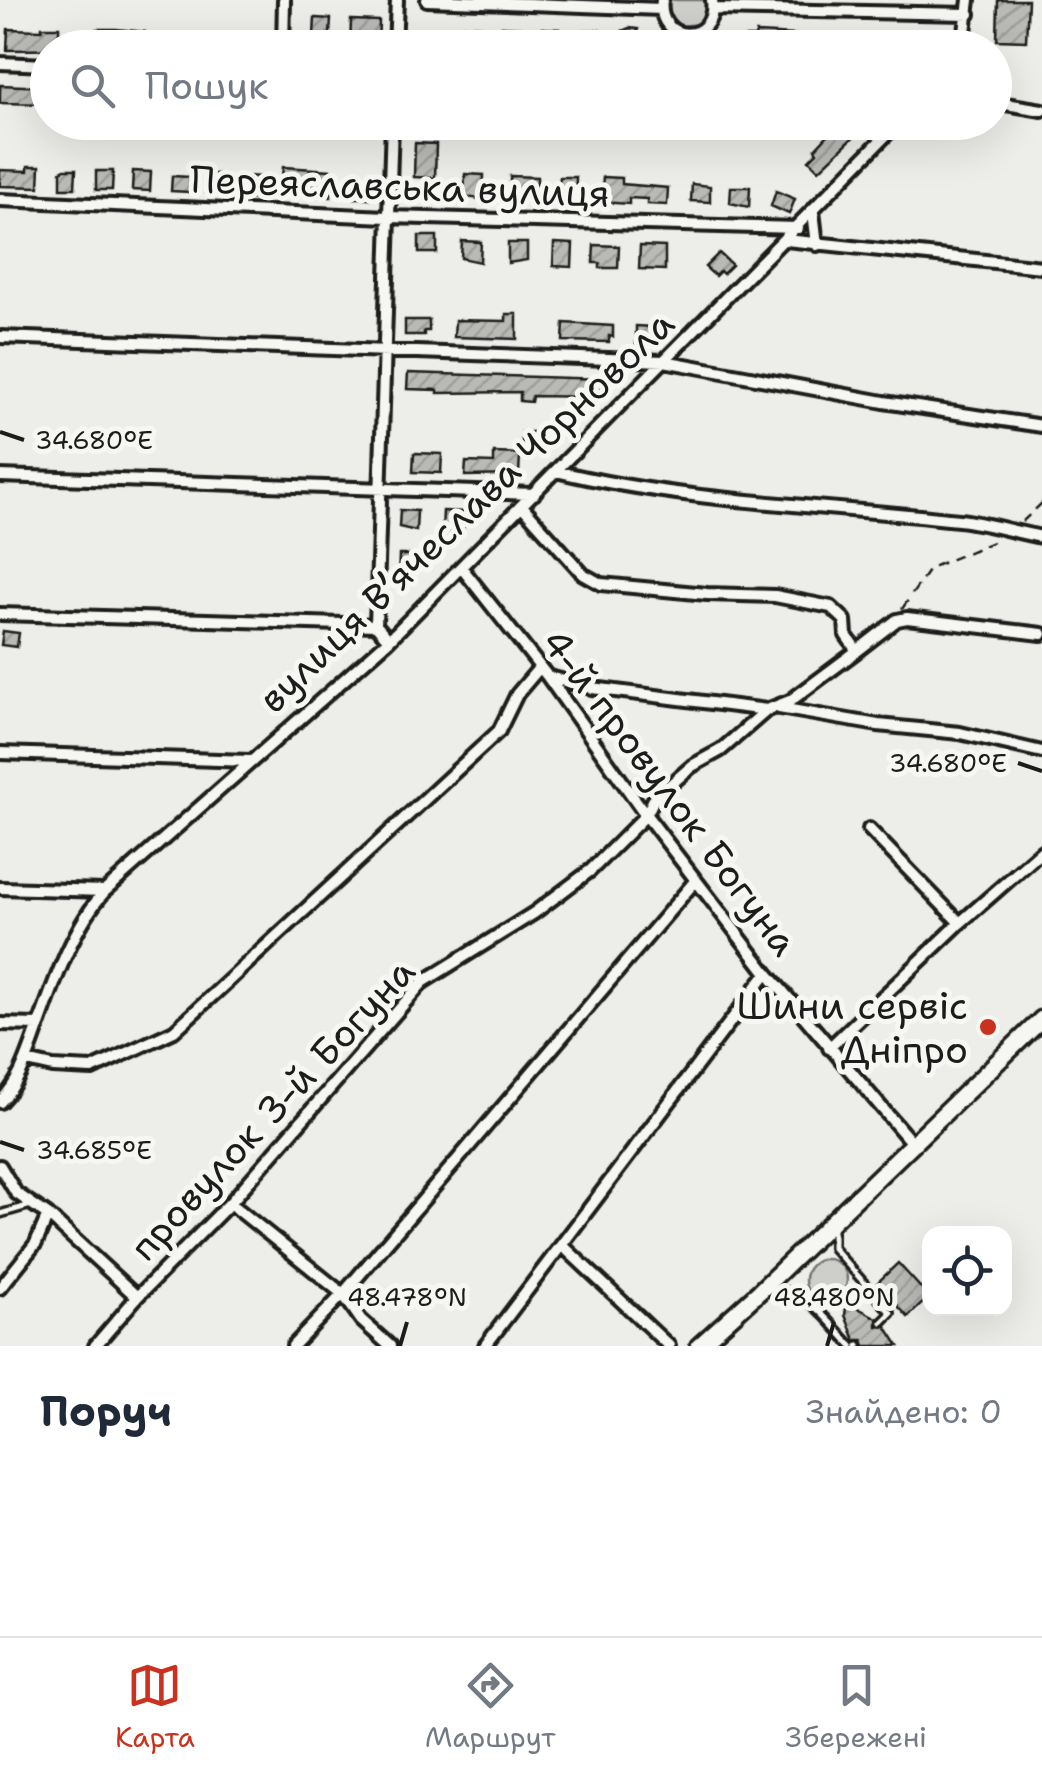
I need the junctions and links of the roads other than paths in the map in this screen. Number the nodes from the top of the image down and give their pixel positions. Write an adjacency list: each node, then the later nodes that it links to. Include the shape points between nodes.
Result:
1 (284, 0): 8 (street)
2 (397, 0): 9 (street)
3 (427, 0): 5 (street)
4 (970, 0): 7 (street)
5 (661, 4): 10 (street)
6 (713, 4): 7 (street); 11 (street)
7 (969, 14): 12 (street)
8 (283, 30)
9 (396, 30)
10 (675, 30)
11 (701, 30)
12 (966, 30)
13 (0, 63): 14 (street)
14 (30, 64)
15 (1012, 105): 16 (street)
16 (1042, 110)
17 (391, 140): 21 (street)
18 (882, 140): 20 (street, вулиця Вʼячеслава Чорновола)
19 (0, 200): 21 (street, Переяславська вулиця)
20 (814, 212): 22 (street, вулиця Вʼячеслава Чорновола); 24 (street)
21 (388, 217): 22 (street, Переяславська вулиця); 27 (street)
22 (798, 228): 23 (street, вулиця Вʼячеслава Чорновола)
23 (786, 240): 24 (street); 28 (street, вулиця Вʼячеслава Чорновола)
24 (817, 245): 25 (street)
25 (1042, 267)
26 (0, 337): 27 (street)
27 (384, 350): 28 (street); 32 (street)
28 (664, 361): 29 (street); 30 (street, вулиця Вʼячеслава Чорновола)
29 (1042, 426)
30 (556, 472): 33 (street, вулиця Вʼячеслава Чорновола); 35 (street, via 964,520)
31 (0, 476): 32 (street)
32 (381, 489): 33 (street); 38 (street)
33 (534, 494): 34 (street, вулиця Вʼячеслава Чорновола)
34 (523, 507): 36 (street, вулиця Вʼячеслава Чорновола); 41 (street, via 592,580 832,607 845,620)
35 (1042, 537)
36 (461, 568): 40 (street, вулиця Вʼячеслава Чорновола); 42 (street, 4-й провулок Богуна)
37 (0, 614): 38 (street)
38 (376, 624): 40 (street)
39 (1042, 634): 41 (street, провулок 3-й Богуна, via 907,618)
40 (389, 640): 46 (street, вулиця Вʼячеслава Чорновола)
41 (856, 652): 43 (street, провулок 3-й Богуна)
42 (544, 672): 43 (street, via 592,688); 47 (street, 4-й провулок Богуна); 59 (street, via 517,694 499,731 174,1031 92,1069)
43 (773, 709): 44 (street, via 960,733); 47 (street, провулок 3-й Богуна, via 692,766 654,799)
44 (1042, 752)
45 (0, 753): 46 (street)
46 (250, 760): 52 (street, вулиця Вʼячеслава Чорновола)
47 (646, 815): 50 (street, 4-й провулок Богуна); 63 (street, провулок 3-й Богуна, via 534,913 423,982)
48 (868, 828): 53 (street)
49 (1042, 852): 53 (street)
50 (696, 880): 54 (street, 4-й провулок Богуна); 71 (street)
51 (0, 888): 52 (street)
52 (105, 891): 57 (street, вулиця Вʼячеслава Чорновола, via 86,913)
53 (960, 922): 58 (street)
54 (767, 974): 58 (street, 4-й провулок Богуна); 68 (street)
55 (1042, 1019): 61 (main road)
56 (0, 1024): 57 (street)
57 (38, 1025): 59 (street, вулиця Вʼячеслава Чорновола)
58 (830, 1048): 61 (street, 4-й провулок Богуна)
59 (27, 1061): 60 (street, вулиця Вʼячеслава Чорновола)
60 (0, 1102)
61 (911, 1142): 67 (main road)
62 (0, 1166): 64 (street)
63 (230, 1203): 71 (street); 72 (street, провулок 3-й Богуна)
64 (31, 1205): 65 (lane); 66 (street)
65 (0, 1214)
66 (48, 1214): 69 (street, via 36,1242); 72 (street)
67 (837, 1216): 70 (main road); 73 (lane, via 833,1248 892,1313)
68 (563, 1246): 78 (street); 79 (street)
69 (0, 1288)
70 (760, 1291): 74 (lane, via 783,1288 802,1296); 80 (main road)
71 (343, 1294): 76 (street); 77 (street)
72 (138, 1297): 75 (street, провулок 3-й Богуна)
73 (882, 1322)
74 (856, 1345)
75 (94, 1346)
76 (293, 1346)
77 (390, 1346)
78 (484, 1346)
79 (669, 1346)
80 (699, 1346)

